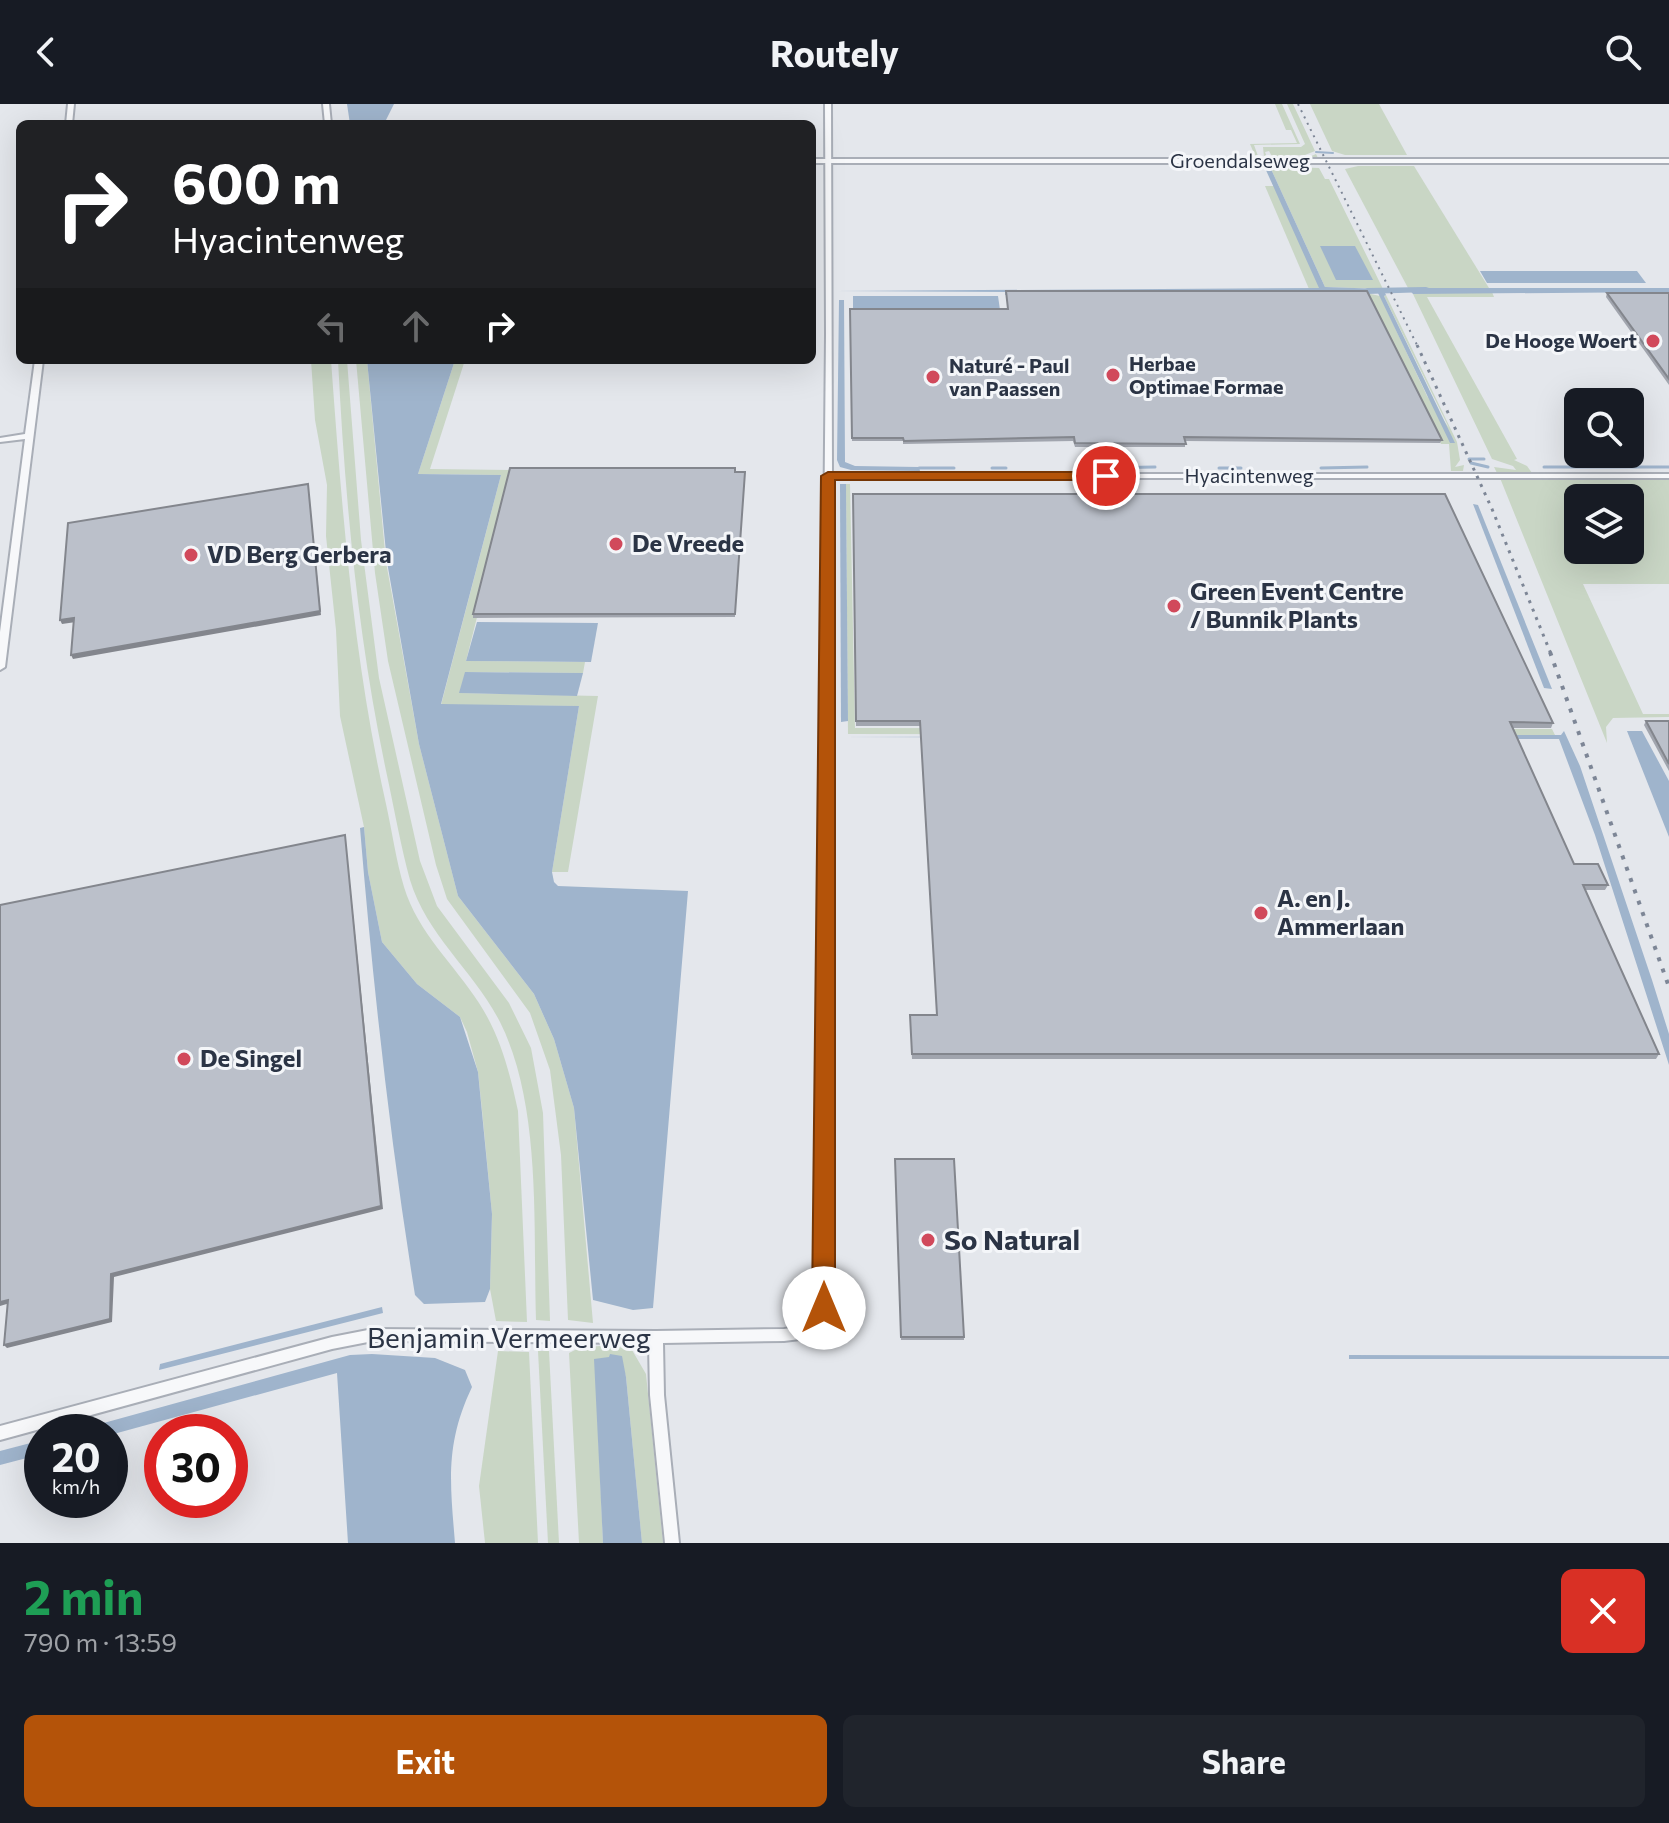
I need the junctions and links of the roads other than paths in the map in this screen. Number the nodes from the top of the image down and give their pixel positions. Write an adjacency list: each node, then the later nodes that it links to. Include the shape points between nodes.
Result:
1 (828, 104): 3 (street)
2 (816, 161): 3 (street, Groendalseweg)
3 (827, 161): 4 (street, Groendalseweg); 8 (street)
4 (1669, 161)
5 (38, 364): 6 (street)
6 (29, 436): 7 (street); 10 (street)
7 (0, 440)
8 (828, 476): 9 (street, Hyacintenweg); 11 (street, Benjamin Vermeerweg, via 824,1308 819,1323 808,1332)
9 (1669, 476)
10 (0, 667)
11 (656, 1337): 12 (street, Benjamin Vermeerweg, via 373,1335); 13 (street)
12 (0, 1433)
13 (672, 1543)

